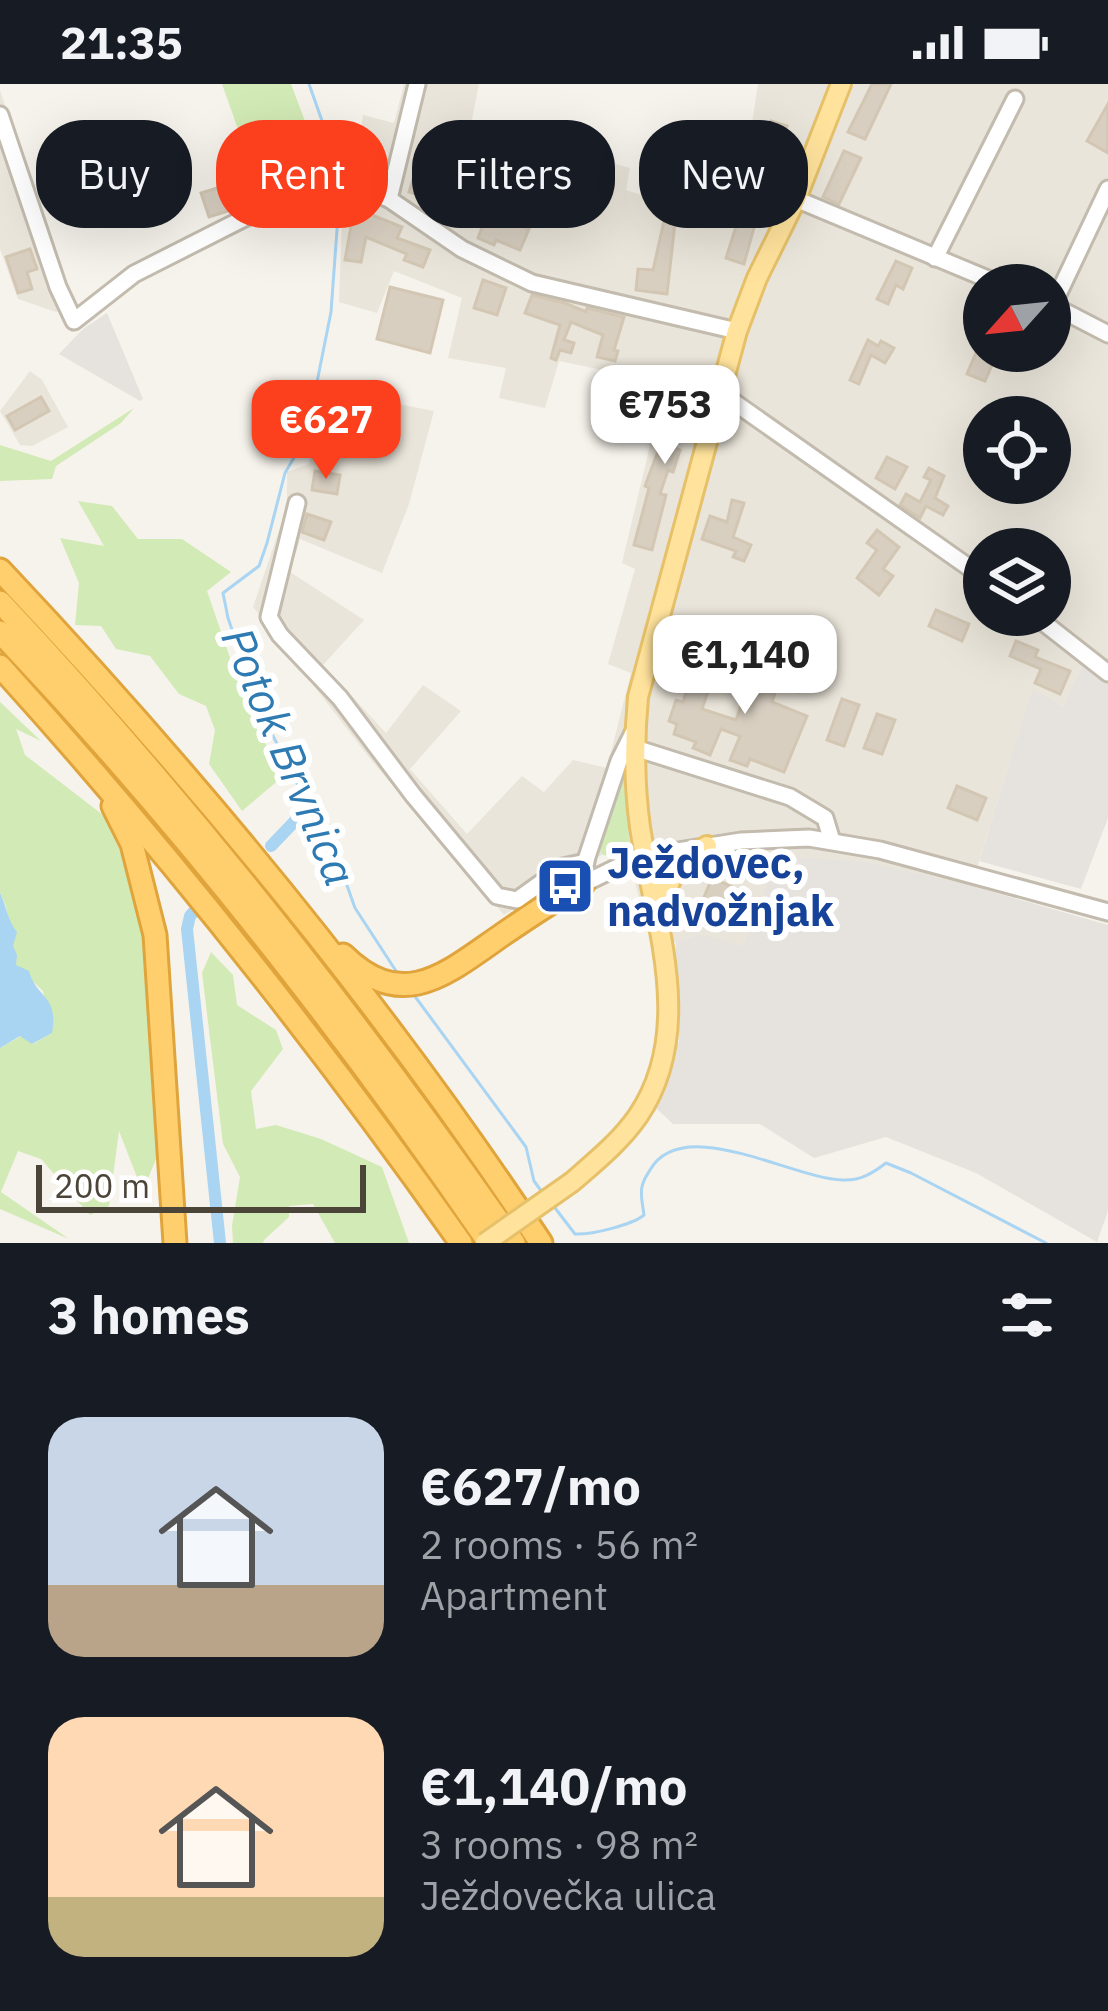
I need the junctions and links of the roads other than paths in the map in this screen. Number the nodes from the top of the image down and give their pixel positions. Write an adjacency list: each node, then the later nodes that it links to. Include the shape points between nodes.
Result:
1 (417, 84): 7 (street)
2 (842, 84): 5 (main road)
3 (1015, 99): 10 (street)
4 (0, 115): 7 (street, via 74,321 134,274 286,196 346,183)
5 (808, 169)
6 (1108, 189): 11 (street)
7 (389, 199): 14 (street, via 532,283)
8 (808, 204): 10 (street)
9 (782, 228): 14 (main road)
10 (934, 258): 12 (street)
11 (1071, 264)
12 (963, 270)
13 (1071, 315): 15 (street)
14 (737, 331): 16 (main road)
15 (1108, 334)
16 (721, 393): 18 (street); 25 (main road, via 645,666)
17 (297, 503): 30 (street, via 269,617 280,635 497,896 517,900 563,867)
18 (963, 563)
19 (0, 570): 32 (highway)
20 (0, 602): 37 (highway, via 266,907)
21 (0, 632): 36 (highway, via 254,926)
22 (1061, 636): 24 (street)
23 (0, 666): 26 (highway)
24 (1108, 673)
25 (635, 738): 27 (street, via 790,797 825,818); 29 (main road); 30 (street, via 619,761)
26 (72, 746): 34 (highway, via 132,844 148,900); 35 (highway, via 271,985)
27 (832, 841): 28 (street, via 779,837); 31 (street)
28 (707, 846): 29 (street); 33 (main road, via 670,878)
29 (646, 856): 30 (street); 33 (main road)
30 (584, 873): 32 (highway, via 423,983 365,975)
31 (1108, 912)
32 (300, 914): 38 (highway)
33 (661, 932): 36 (main road, bridge, via 668,1029 638,1117 572,1182)
34 (175, 1243)
35 (461, 1243)
36 (487, 1243)
37 (514, 1243)
38 (541, 1243)

